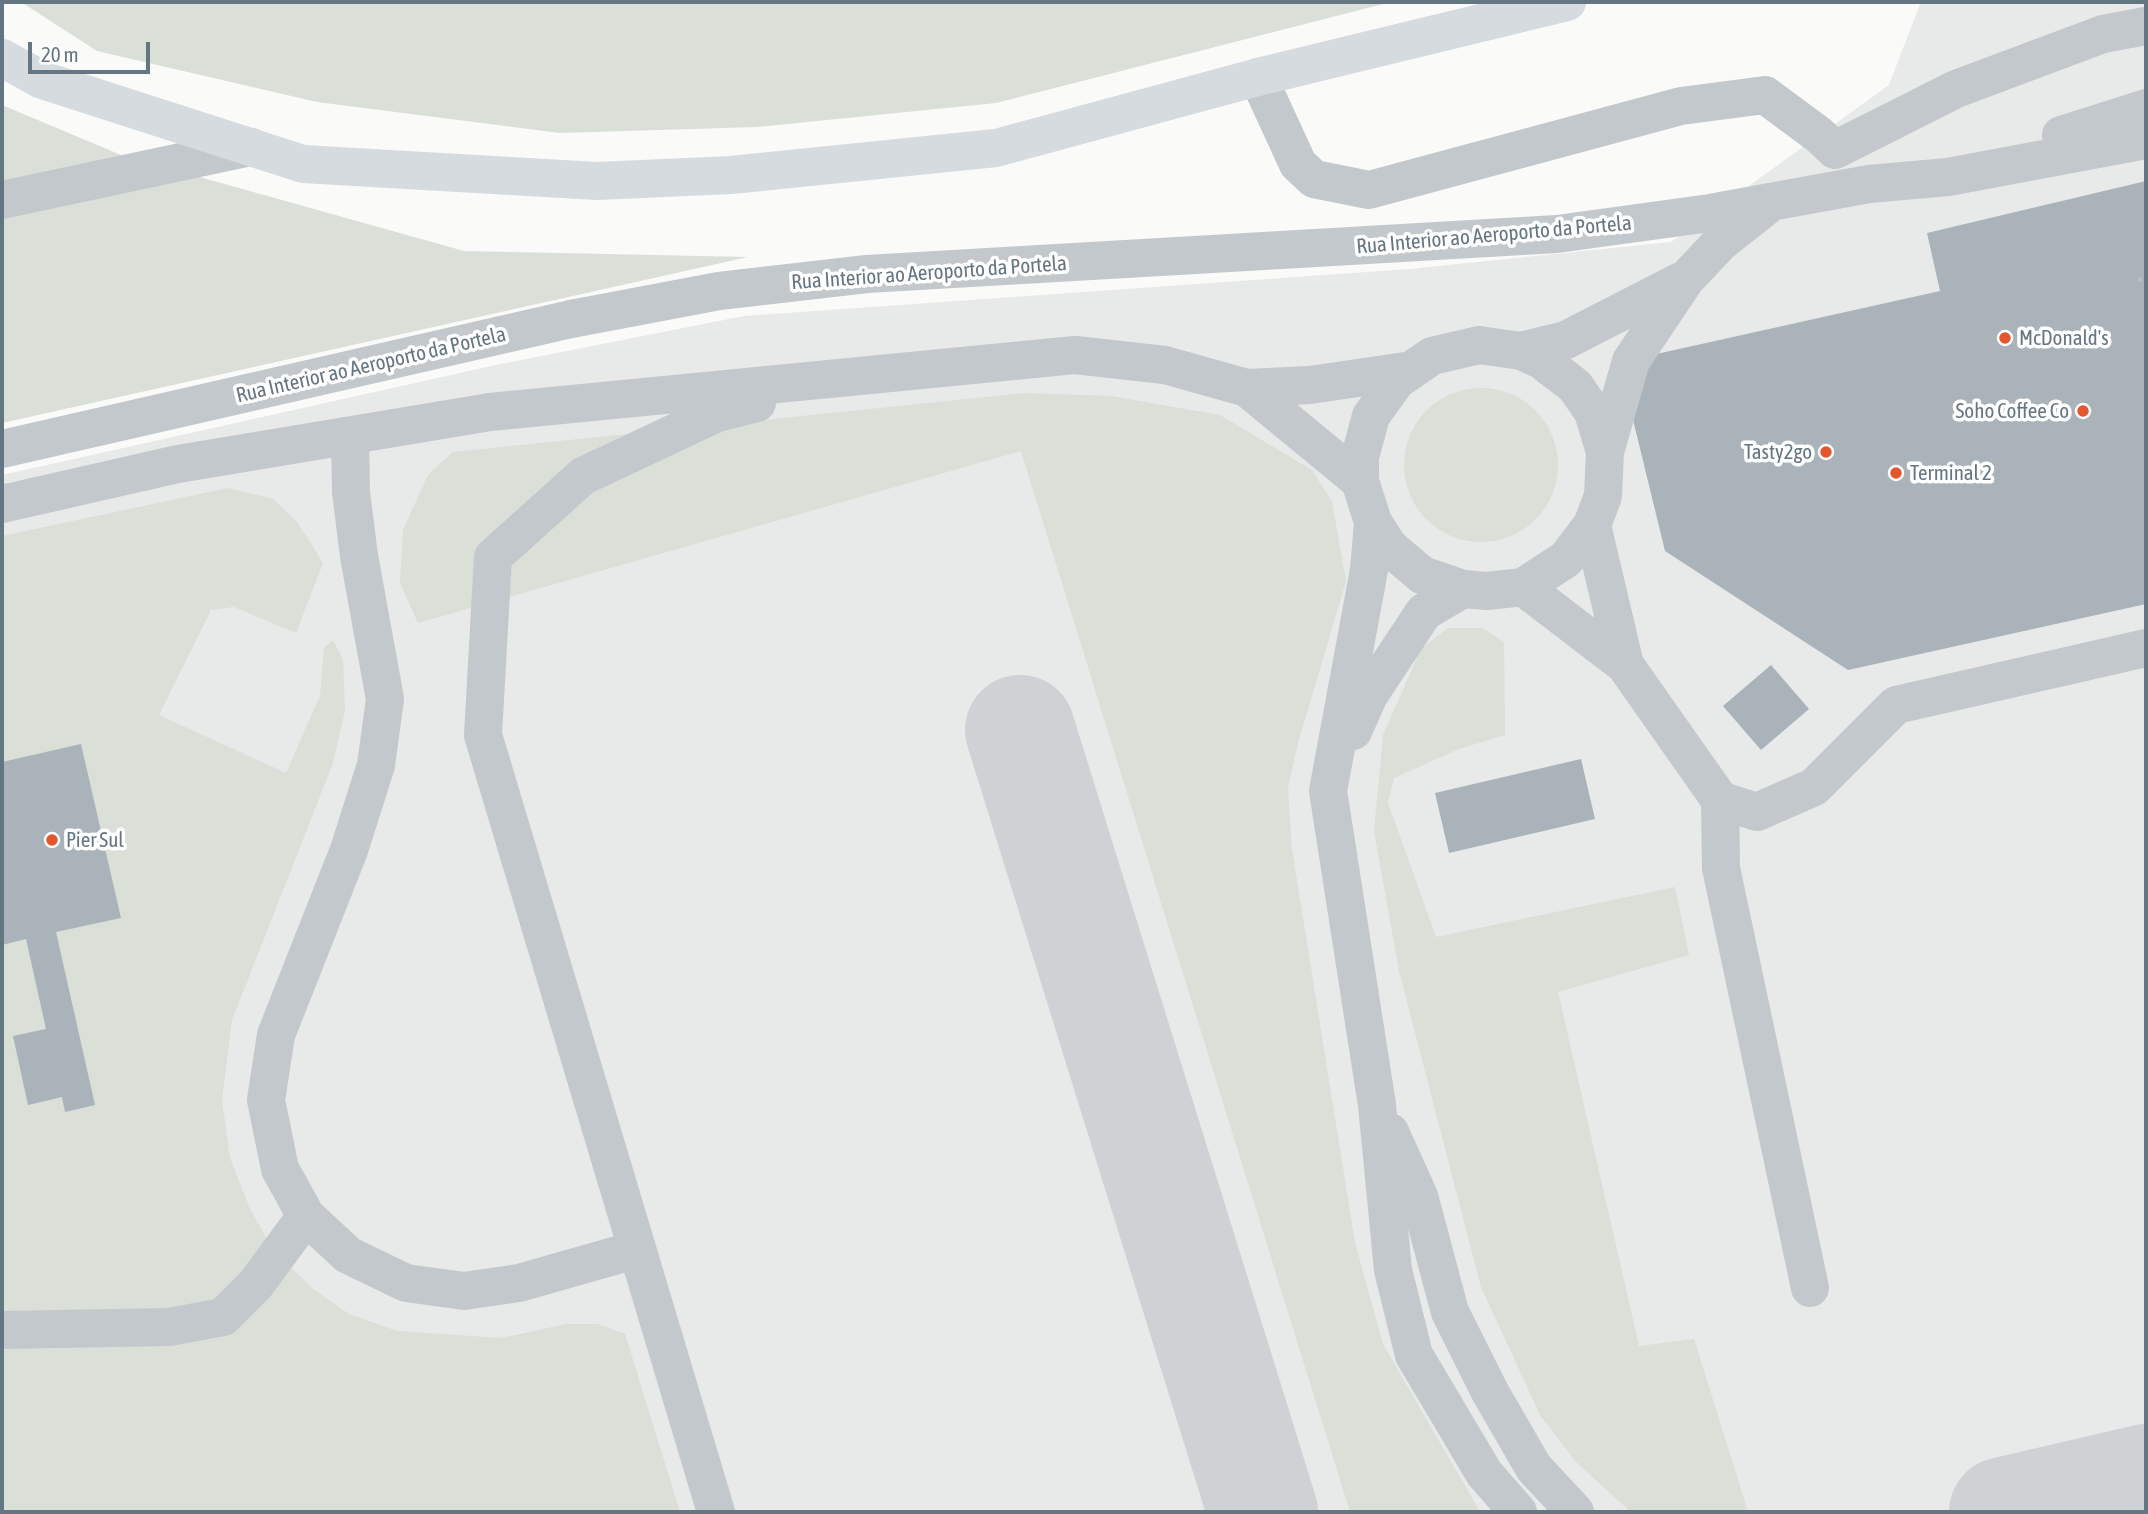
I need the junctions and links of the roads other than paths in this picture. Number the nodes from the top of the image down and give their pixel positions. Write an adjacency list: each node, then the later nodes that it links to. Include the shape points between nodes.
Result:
1 (1567, 2): 4 (highway)
2 (2146, 26): 8 (street, via 2103,34 1956,89)
3 (2, 58): 7 (highway, via 42,80)
4 (1258, 77): 7 (highway, via 996,148 731,175 584,181 303,164); 8 (street, via 1298,164 1314,179 1369,190 1681,106 1765,95)
5 (2146, 108): 9 (street, via 2056,136 1945,159)
6 (2146, 140): 9 (street, via 1948,177)
7 (251, 147): 10 (street)
8 (1835, 150): 11 (street, via 1721,243)
9 (1869, 184): 17 (street, Rua Interior ao Aeroporto da Portela, via 1557,234 867,275 719,291 571,319)
10 (2, 200)
11 (1686, 279): 12 (street, via 1566,340); 18 (street, via 1631,361)
12 (1521, 351): 13 (street, via 1479,345 1432,356); 18 (street, via 1575,386 1593,412)
13 (1412, 370): 15 (street, via 1310,385); 19 (street, via 1397,380 1371,415 1360,457)
14 (851, 377): 15 (street, via 1075,355 1165,365); 16 (street, via 490,412); 31 (street, via 717,413 583,477 493,557 483,735)
15 (1247, 388): 19 (street)
16 (350, 438): 20 (street, via 178,464); 30 (street, via 359,556 385,699 376,765 349,850 276,1035 267,1100 281,1169)
17 (2, 449)
18 (1605, 453): 22 (street, via 1603,496)
19 (1360, 481): 21 (street)
20 (2, 504)
21 (1373, 522): 24 (street, via 1389,547 1422,575); 27 (street, via 1367,583)
22 (1592, 524): 23 (street, via 1566,558); 26 (street)
23 (1523, 587): 24 (street); 26 (street)
24 (1463, 589): 27 (street, via 1424,612 1376,685)
25 (2146, 648): 28 (street, via 1896,705 1814,788 1757,812)
26 (1625, 665): 28 (street)
27 (1328, 791): 29 (street)
28 (1720, 800): 32 (street, via 1721,868)
29 (1377, 1105): 35 (street, via 1393,1270 1414,1355 1484,1472); 36 (street, via 1419,1196 1450,1312 1534,1468)
30 (306, 1216): 31 (street, via 348,1255 406,1283 464,1291 519,1283); 33 (street, via 256,1284 223,1317 169,1327)
31 (635, 1250): 34 (street)
32 (1810, 1288)
33 (2, 1330)
34 (716, 1512)
35 (1518, 1512)
36 (1575, 1512)

